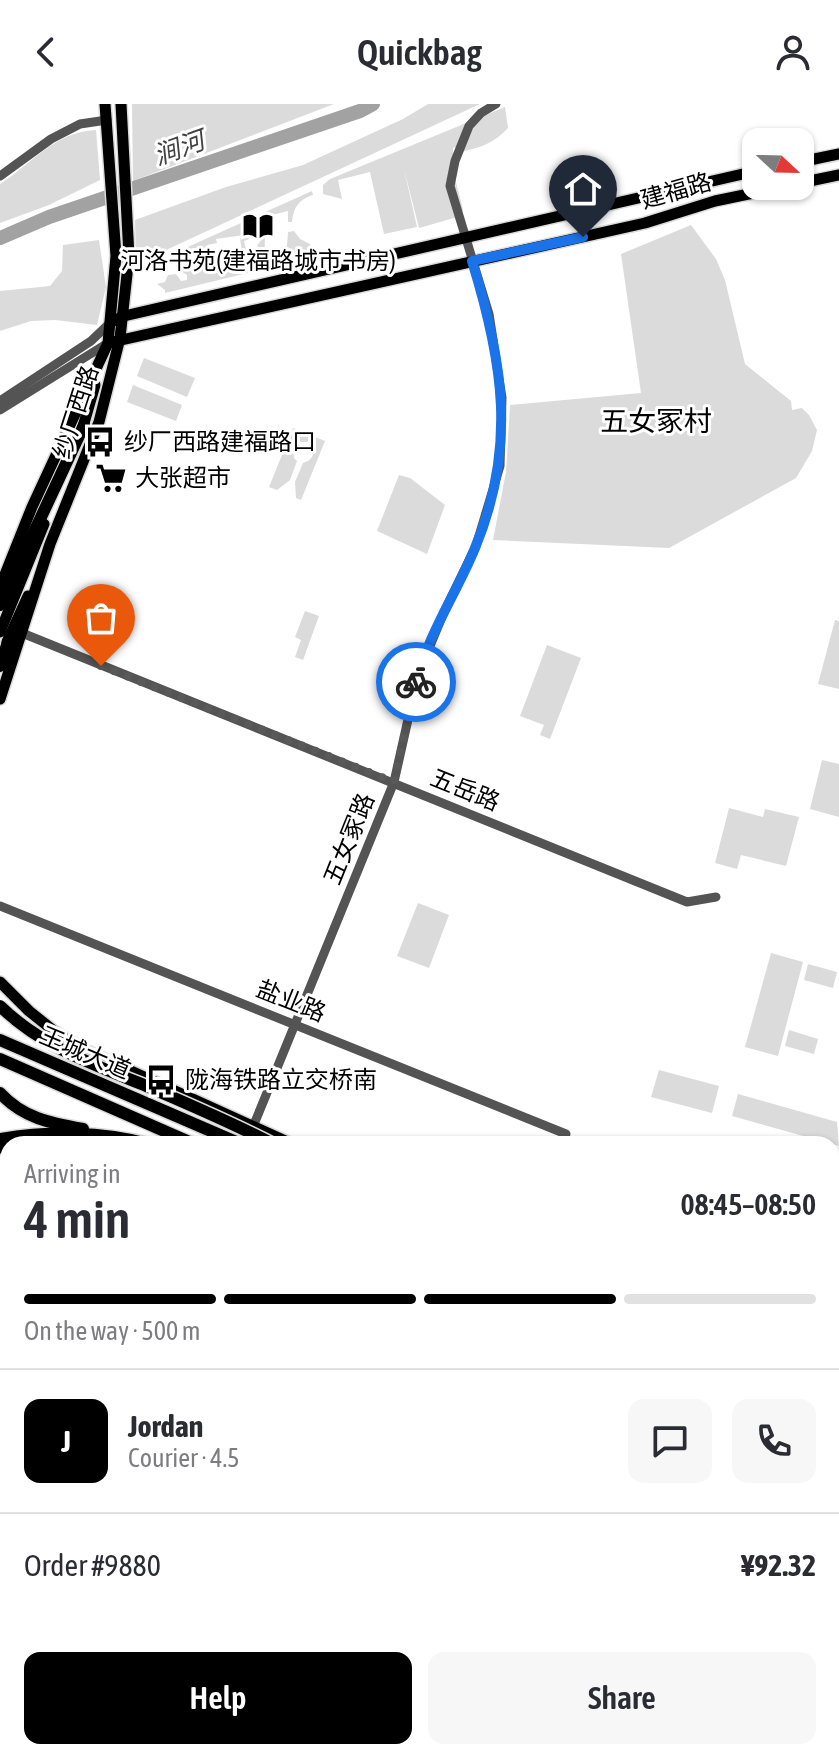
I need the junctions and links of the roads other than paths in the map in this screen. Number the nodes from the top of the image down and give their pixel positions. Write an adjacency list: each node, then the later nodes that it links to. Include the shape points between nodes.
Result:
1 (105, 104): 4 (main road, 纱厂西路)
2 (121, 104): 13 (main road, 纱厂西路)
3 (496, 104): 12 (street, 五女冢路, via 469,126 455,161 450,186)
4 (107, 123): 9 (street, via 80,124); 13 (main road, 纱厂西路)
5 (839, 154): 6 (main road)
6 (814, 159)
7 (742, 174): 12 (main road, 建福路)
8 (839, 175): 10 (main road)
9 (0, 176)
10 (814, 180)
11 (742, 195): 14 (main road, 建福路)
12 (466, 239): 14 (street, 五女冢路); 15 (main road, 建福路)
13 (122, 256): 15 (main road, 纱厂西路); 16 (main road, 纱厂西路)
14 (472, 261): 17 (main road, 建福路); 27 (street, 五女冢路, via 489,314 502,398 500,466 476,546 418,675)
15 (124, 316): 16 (main road, 建福路); 17 (main road, 纱厂西路)
16 (111, 322): 18 (main road, 纱厂西路); 19 (street)
17 (120, 338): 18 (main road, 建福路); 24 (main road, 纱厂西路, via 99,422)
18 (108, 343): 20 (street); 21 (main road); 22 (main road, 纱厂西路)
19 (0, 401)
20 (0, 409)
21 (84, 425): 23 (highway); 24 (main road)
22 (0, 587)
23 (0, 605)
24 (11, 634): 25 (highway); 26 (main road); 27 (street, 五岳路)
25 (0, 663)
26 (0, 699)
27 (394, 782): 28 (street, 五岳路, via 687,902); 32 (street, 五女冢路)
28 (716, 897)
29 (0, 906): 32 (street, 盐业路)
30 (0, 982): 36 (main road, via 29,1011 77,1045)
31 (0, 1006): 44 (highway, bridge, via 50,1045)
32 (296, 1024): 36 (street, 五女冢路); 37 (street, 盐业路)
33 (0, 1040): 42 (highway, 王城大道)
34 (0, 1059): 41 (highway, 王城大道)
35 (0, 1093): 40 (highway, via 34,1118)
36 (253, 1127): 43 (street, 五女冢路); 45 (main road)
37 (566, 1134)
38 (58, 1136): 39 (highway)
39 (85, 1136)
40 (103, 1136)
41 (176, 1136)
42 (225, 1136)
43 (248, 1136)
44 (258, 1136)
45 (272, 1136)

